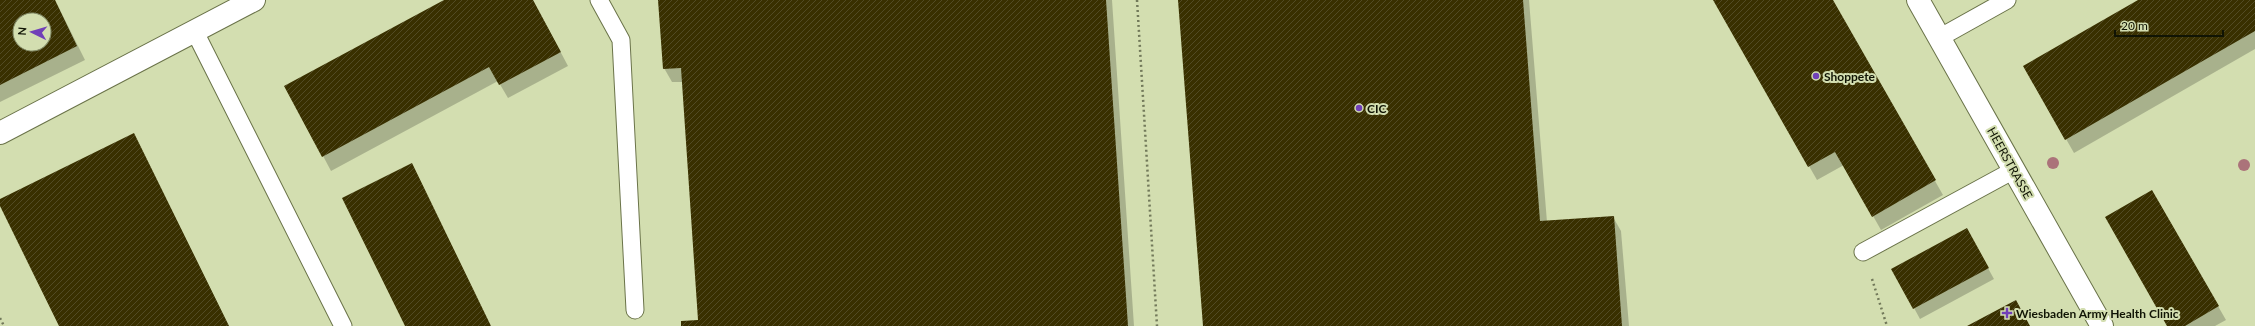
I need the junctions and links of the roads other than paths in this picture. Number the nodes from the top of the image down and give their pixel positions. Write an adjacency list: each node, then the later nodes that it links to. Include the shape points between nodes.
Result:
1 (254, 0): 5 (street)
2 (599, 0): 10 (lane, via 621,40)
3 (1918, 0): 6 (street, HEERSTRASSE)
4 (2007, 0): 6 (lane)
5 (195, 32): 7 (street); 11 (lane)
6 (1939, 38): 8 (street, HEERSTRASSE)
7 (0, 133)
8 (2014, 170): 9 (lane); 12 (street, HEERSTRASSE)
9 (1863, 252)
10 (635, 310)
11 (343, 326)
12 (2102, 326)

